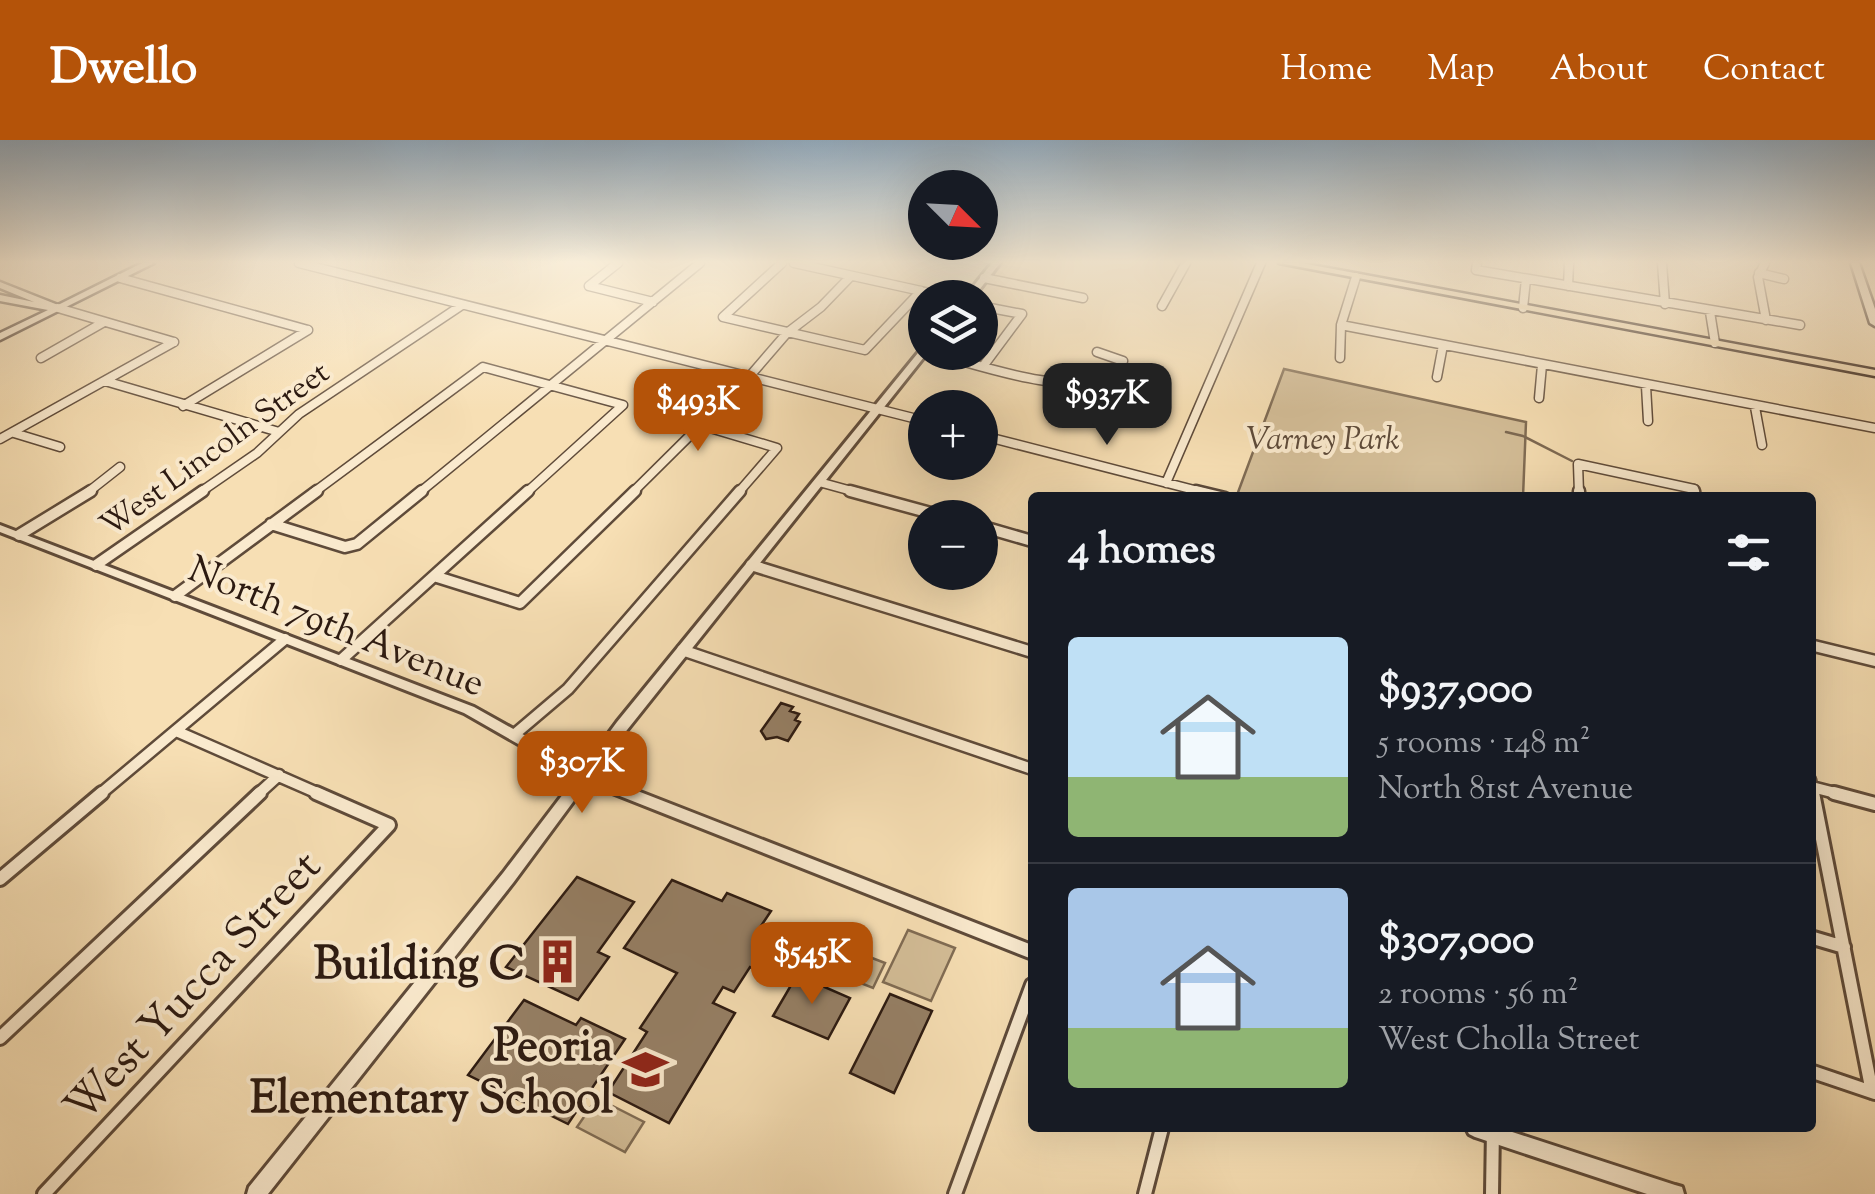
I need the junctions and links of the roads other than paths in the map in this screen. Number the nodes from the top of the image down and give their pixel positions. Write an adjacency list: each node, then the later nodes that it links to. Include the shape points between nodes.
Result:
1 (50, 312): 22 (main road)
2 (72, 312): 18 (street)
3 (244, 312): 40 (street, via 308,330)
4 (450, 312): 47 (street, West Lincoln Street)
5 (494, 312): 23 (street)
6 (641, 312): 23 (street)
7 (729, 312): 21 (street, via 724,317)
8 (814, 312): 21 (street)
9 (900, 312): 21 (street, via 865,350)
10 (1012, 312): 26 (street, via 1022,314)
11 (1240, 312): 55 (street)
12 (1346, 312): 19 (street)
13 (1546, 312): 24 (main road)
14 (1710, 312): 24 (street)
15 (1711, 312): 17 (street)
16 (1765, 312): 17 (street)
17 (1766, 320): 20 (street)
18 (105, 322): 28 (street); 36 (street, via 174,342)
19 (1342, 324): 25 (street); 29 (street)
20 (1800, 326)
21 (786, 334): 34 (street)
22 (0, 338)
23 (606, 341): 34 (street); 37 (street)
24 (1714, 343): 33 (main road)
25 (1443, 345): 30 (street); 35 (street)
26 (998, 347)
27 (1097, 352): 31 (street, via 1123,361 1116,380 1071,382)
28 (41, 358)
29 (1340, 358)
30 (1542, 365): 38 (street); 39 (street)
31 (998, 369)
32 (910, 370): 42 (street)
33 (1875, 373)
34 (749, 377): 42 (street); 45 (street)
35 (1437, 377)
36 (105, 381): 40 (street); 48 (street)
37 (552, 385): 60 (street, via 483,367); 60 (street, via 351,547); 67 (street, via 622,406)
38 (1646, 386): 41 (street); 44 (street)
39 (1539, 398)
40 (183, 406): 47 (street)
41 (1755, 407): 46 (street); 51 (street)
42 (877, 410): 43 (street); 54 (street)
43 (908, 417)
44 (1648, 421)
45 (700, 426): 67 (street, via 520,603); 76 (street, via 777,448 568,689)
46 (1875, 428)
47 (279, 432): 65 (street, West Lincoln Street)
48 (14, 433): 49 (street); 52 (street)
49 (0, 439)
50 (998, 440): 55 (street)
51 (1762, 444)
52 (60, 447)
53 (120, 467): 63 (street)
54 (819, 482): 59 (street); 66 (street)
55 (1166, 482): 56 (street)
56 (1203, 492)
57 (1579, 492): 58 (street, via 1578,464)
58 (1687, 492)
59 (908, 507)
60 (271, 524): 68 (street)
61 (0, 528): 63 (street, North 79th Avenue)
62 (998, 531): 64 (street)
63 (19, 536): 65 (street, North 79th Avenue)
64 (1028, 540)
65 (96, 565): 68 (street, North 79th Avenue)
66 (750, 565): 71 (street); 72 (street)
67 (434, 576): 73 (street)
68 (175, 596): 69 (street, North 79th Avenue)
69 (285, 639): 73 (street, North 79th Avenue); 75 (street)
70 (1816, 646): 74 (street)
71 (682, 650): 77 (street); 79 (street)
72 (1028, 651)
73 (341, 660): 76 (street, North 79th Avenue)
74 (1875, 661)
75 (176, 731): 78 (street); 83 (street)
76 (515, 734): 79 (street, North 79th Avenue)
77 (1028, 768)
78 (278, 775): 88 (street); 94 (street, West Yucca Street, via 389,825)
79 (585, 776): 86 (street, North 79th Avenue); 95 (street)
80 (1816, 785): 81 (street)
81 (1875, 804)
82 (1816, 808): 85 (street)
83 (0, 879)
84 (1816, 939): 85 (street)
85 (1844, 947): 90 (street)
86 (1028, 950)
87 (1028, 997): 96 (street)
88 (0, 1038)
89 (1816, 1073): 90 (street)
90 (1874, 1092)
91 (1161, 1132): 97 (street)
92 (1487, 1132): 98 (street)
93 (1493, 1132): 99 (street)
94 (44, 1194)
95 (256, 1194)
96 (955, 1194)
97 (1145, 1194)
98 (1492, 1194)
99 (1675, 1194)

